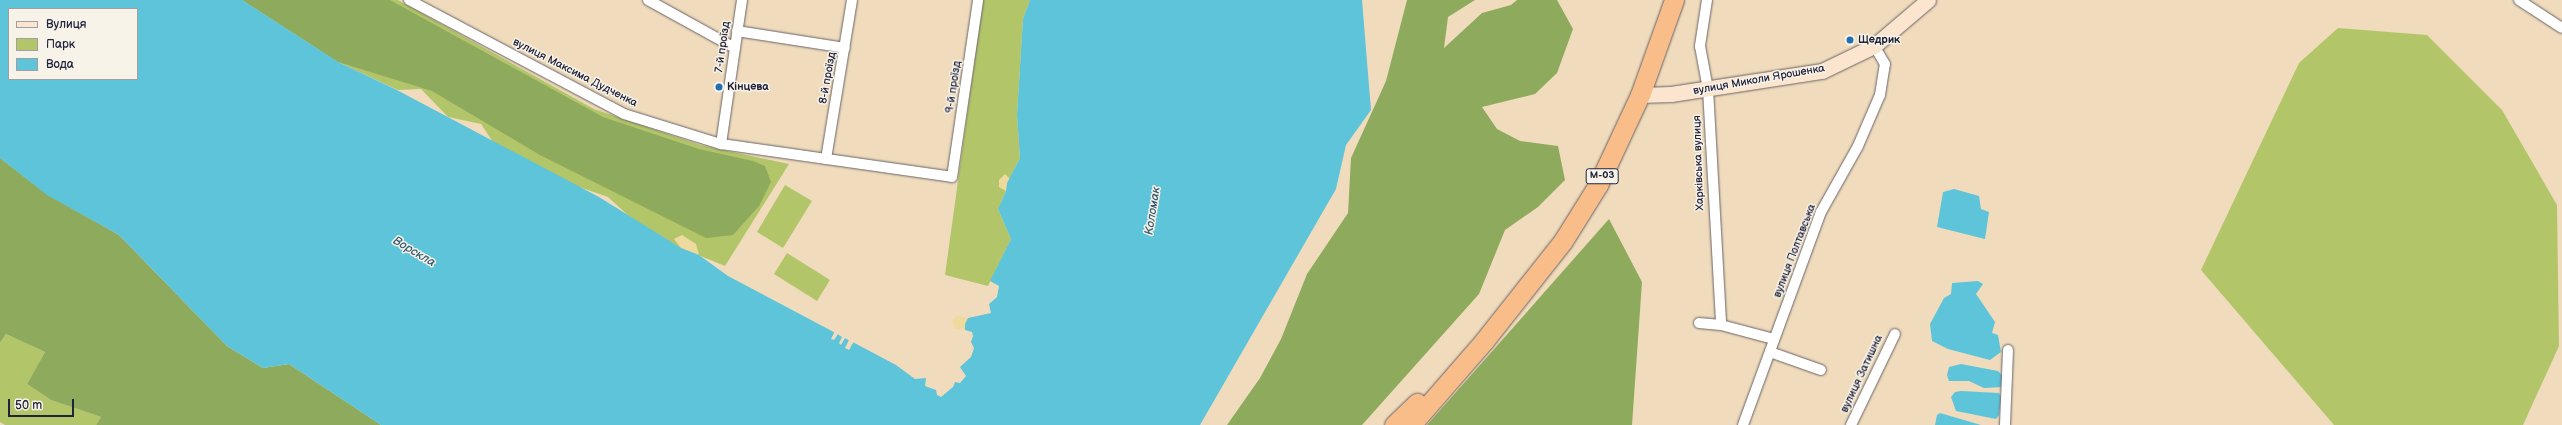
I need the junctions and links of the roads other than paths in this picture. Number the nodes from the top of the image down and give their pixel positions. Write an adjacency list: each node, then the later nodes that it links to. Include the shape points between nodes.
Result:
1 (409, 0): 17 (street, вулиця Максима Дудченка, via 624,114)
2 (648, 0): 13 (street)
3 (742, 0): 11 (street, 7-й проїзд)
4 (852, 0): 14 (street, 8-й проїзд)
5 (978, 0): 19 (street, 9-й проїзд)
6 (1674, 0): 16 (highway, М-03)
7 (1707, 0): 15 (street, Харківська вулиця, via 1700,46)
8 (1928, 0): 12 (street, вулиця Миколи Ярошенка)
9 (2519, 0): 10 (street)
10 (2562, 28)
11 (737, 32): 13 (street, 7-й проїзд); 14 (street)
12 (1874, 46): 15 (street, вулиця Миколи Ярошенка, via 1822,71); 23 (street, вулиця Полтавська, via 1886,64 1880,95 1858,146 1821,212)
13 (735, 48): 17 (street, 7-й проїзд)
14 (845, 48): 18 (street, 8-й проїзд)
15 (1708, 89): 16 (street, вулиця Миколи Ярошенка); 21 (street, Харківська вулиця)
16 (1640, 95): 24 (highway, М-03, via 1598,185 1556,253)
17 (721, 144): 18 (street, вулиця Максима Дудченка)
18 (826, 159): 19 (street, вулиця Максима Дудченка)
19 (952, 177)
20 (1699, 323): 21 (street)
21 (1721, 325): 23 (street)
22 (1895, 334): 31 (street, вулиця Затишна)
23 (1774, 339): 26 (street, вулиця Полтавська)
24 (1484, 341): 28 (highway, М-03); 29 (highway, М-03)
25 (2008, 350): 32 (street)
26 (1770, 352): 27 (street); 30 (street, вулиця Полтавська)
27 (1821, 370)
28 (1394, 425)
29 (1411, 425)
30 (1743, 425)
31 (1851, 425)
32 (2005, 425)

